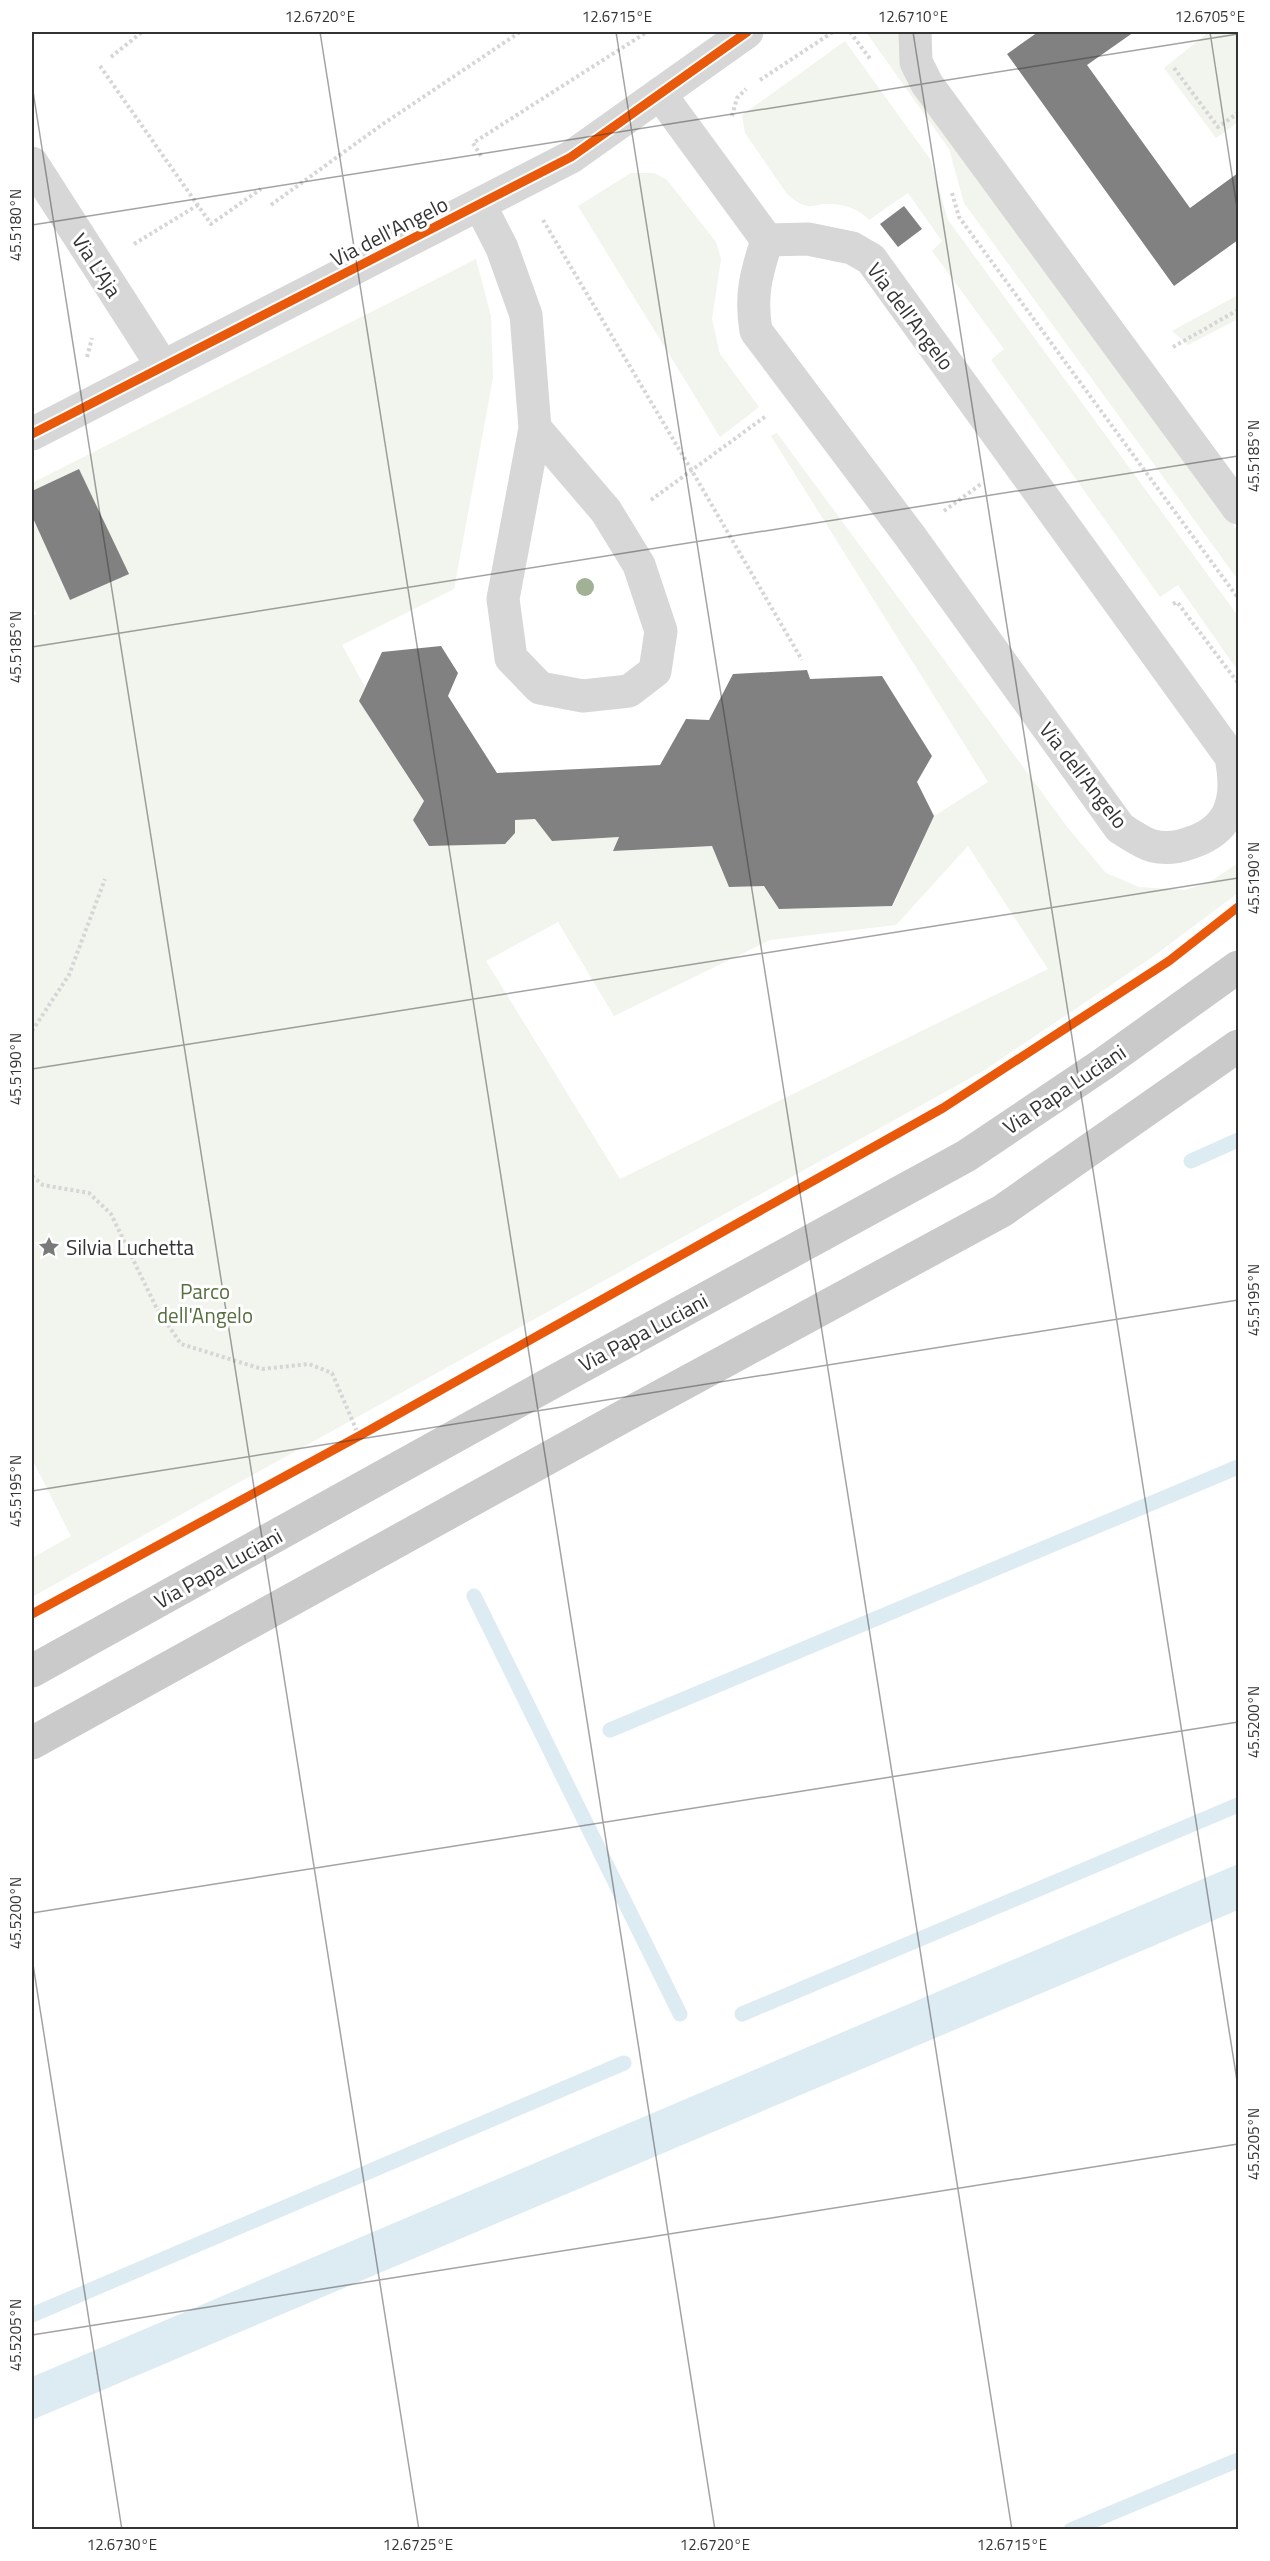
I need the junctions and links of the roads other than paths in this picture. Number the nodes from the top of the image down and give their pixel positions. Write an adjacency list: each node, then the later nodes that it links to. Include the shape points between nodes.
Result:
1 (747, 32): 3 (street, Via dell'Angelo)
2 (915, 32): 10 (street, via 916,62 927,84)
3 (660, 94): 5 (street, Via dell'Angelo, via 571,157); 6 (street)
4 (32, 163): 7 (street, Via L'Aja)
5 (492, 198): 7 (street, Via dell'Angelo); 8 (street, via 502,248 526,315)
6 (767, 240): 6 (street, Via dell'Angelo, via 752,306 756,332 910,536 1120,828 1154,846 1179,847 1203,839 1221,827 1232,806 1236,780 1231,757 871,259 852,248 831,243)
7 (164, 367): 9 (street, Via dell'Angelo)
8 (535, 428): 8 (street, via 503,599 511,658 540,688 584,696 629,691 655,671 661,631 639,565 606,511)
9 (32, 434)
10 (1239, 508)
11 (1239, 967): 13 (main road, Via Papa Luciani, via 966,1156)
12 (1239, 1046): 14 (main road, via 1002,1211)
13 (32, 1671)
14 (32, 1743)

